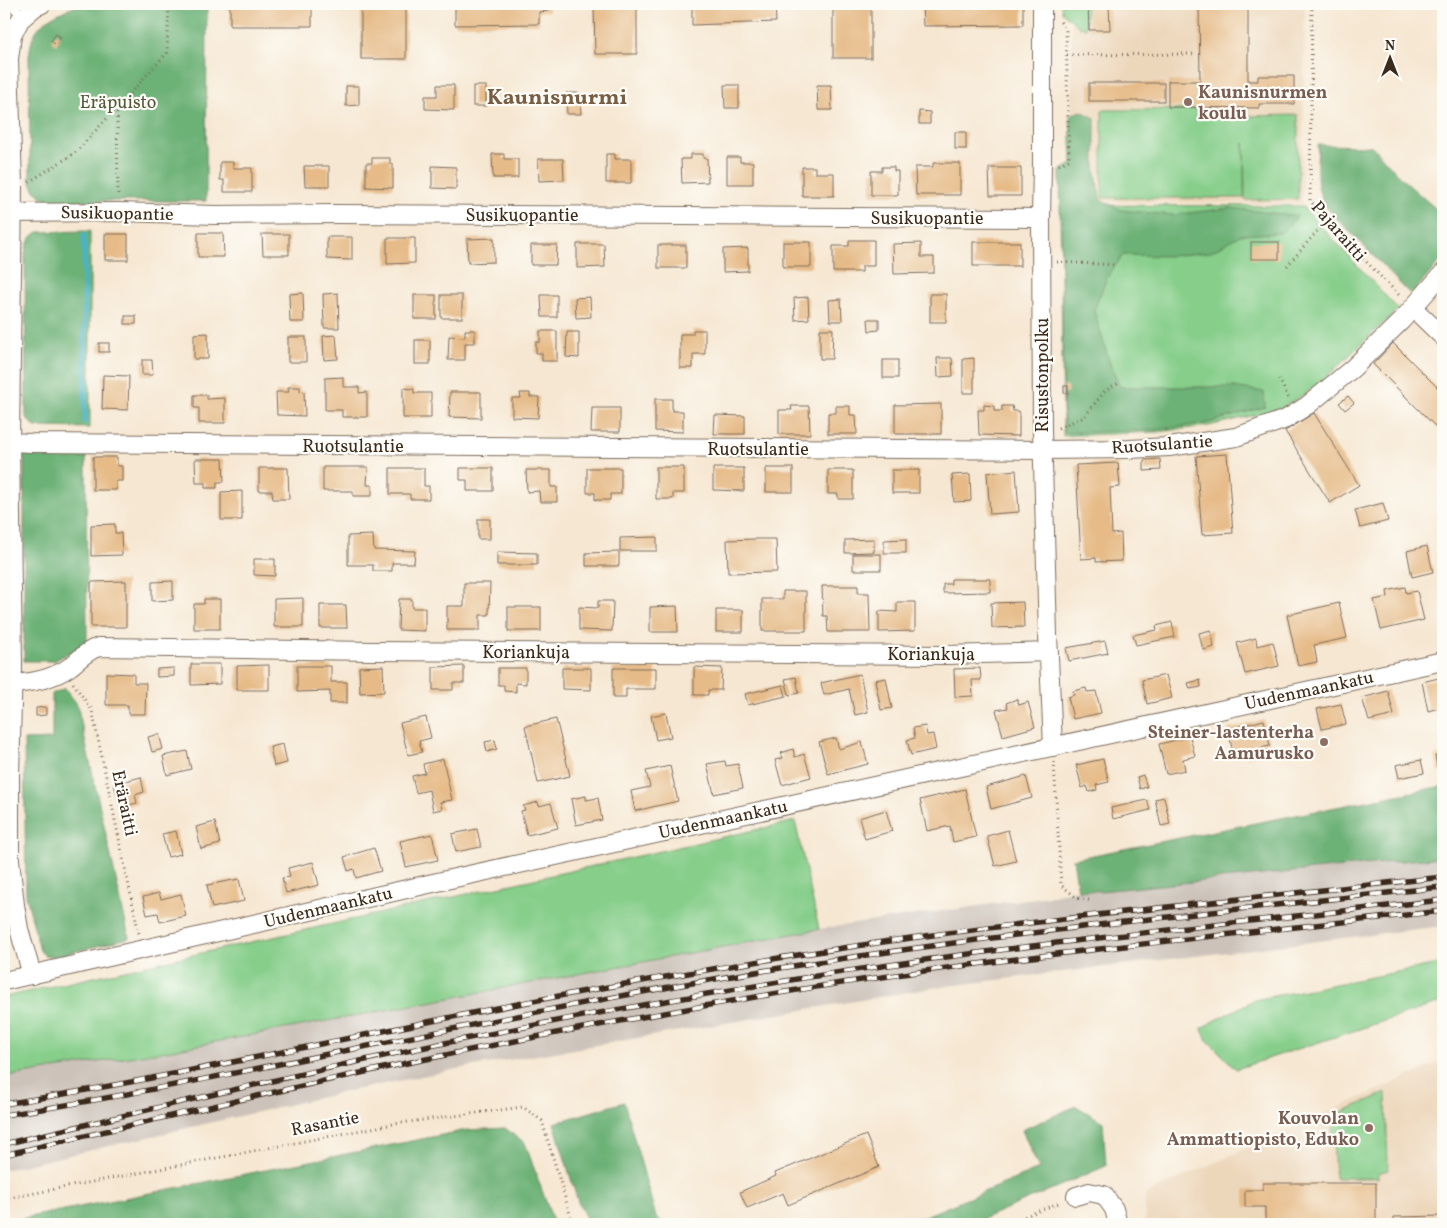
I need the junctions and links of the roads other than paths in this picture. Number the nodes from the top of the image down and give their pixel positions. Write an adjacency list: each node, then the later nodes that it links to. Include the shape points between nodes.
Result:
1 (10, 4): 4 (lane)
2 (42, 4): 4 (street)
3 (1042, 4): 6 (street, Risustonpolku)
4 (24, 16): 5 (street, via 12,36 9,59 13,185)
5 (8, 213): 6 (street, Susikuopantie); 10 (street)
6 (1041, 218): 11 (street, Risustonpolku)
7 (1443, 273): 8 (street, Ruotsulantie)
8 (1413, 308): 9 (street); 11 (street, Ruotsulantie, via 1353,368 1308,405 1261,429 1236,437 1169,447)
9 (1443, 338)
10 (10, 442): 11 (street, Ruotsulantie); 14 (street)
11 (1043, 450): 12 (street, Risustonpolku)
12 (1049, 652): 14 (street, Koriankuja, via 948,656 99,647 64,671 44,679); 15 (street, Risustonpolku)
13 (1443, 660): 15 (street, Uudenmaankatu)
14 (8, 684): 16 (street, via 10,860 19,929)
15 (1053, 747): 16 (street, Uudenmaankatu)
16 (32, 974): 17 (street, Uudenmaankatu)
17 (4, 981)
18 (1076, 1196): 19 (street, via 1090,1192 1104,1195 1114,1209)
19 (1118, 1224)

